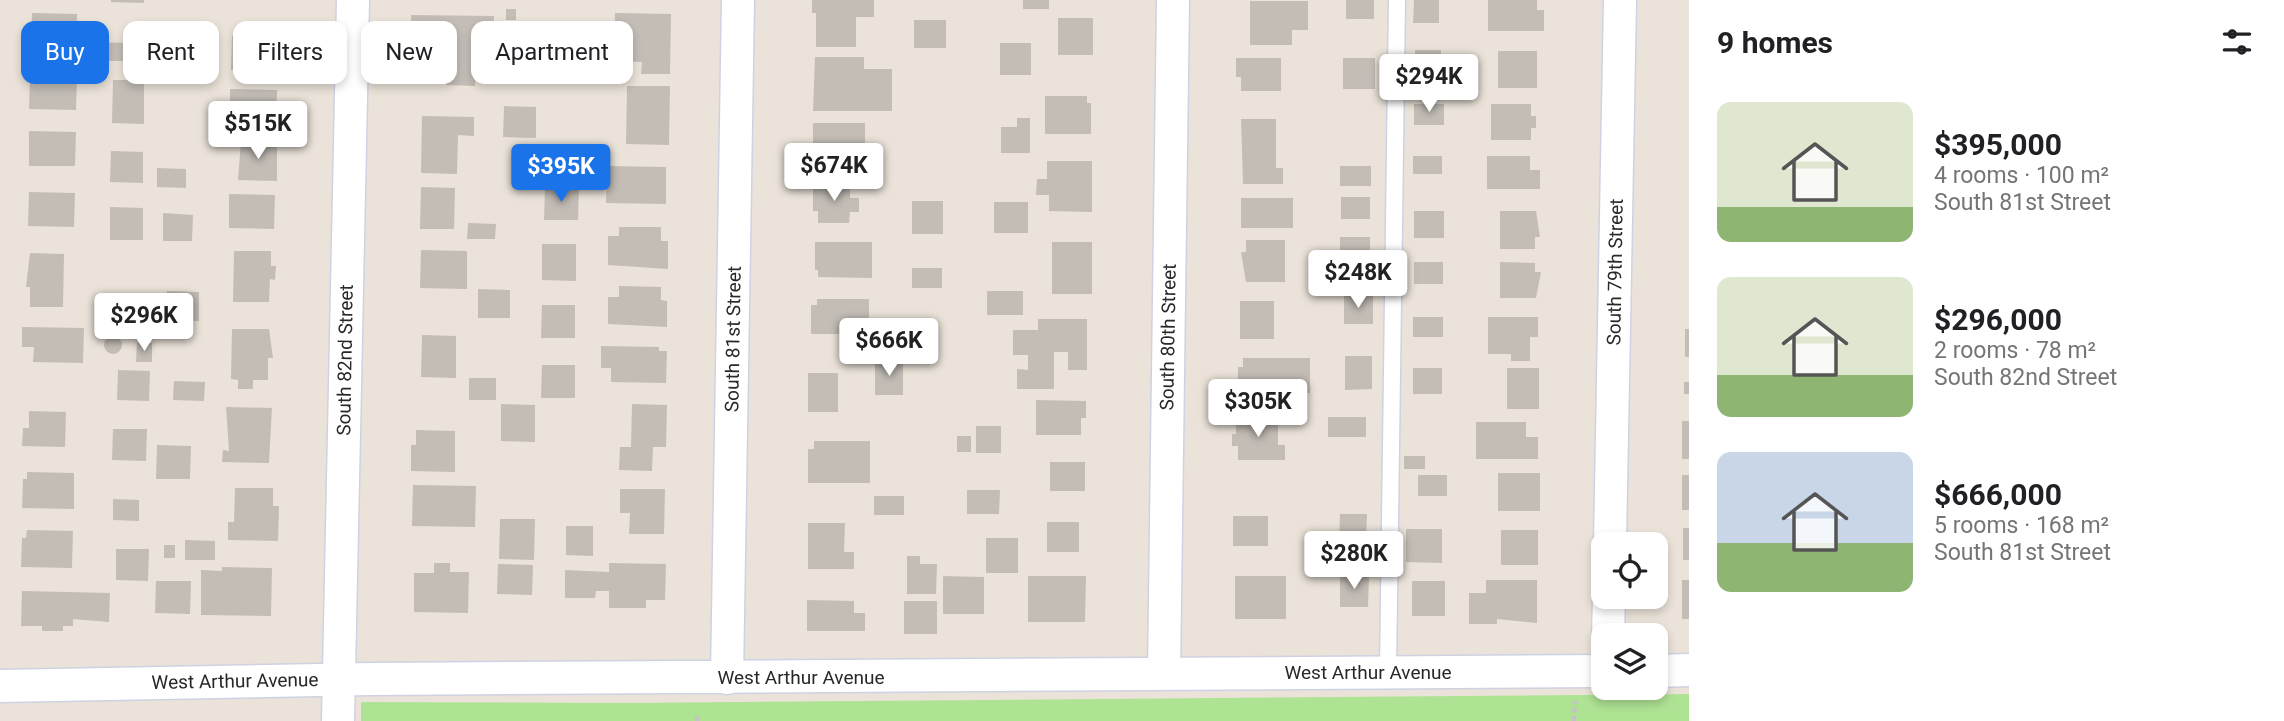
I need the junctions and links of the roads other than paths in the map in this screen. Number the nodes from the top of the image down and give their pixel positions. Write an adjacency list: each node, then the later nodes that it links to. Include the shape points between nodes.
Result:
1 (353, 0): 13 (street, South 82nd Street)
2 (738, 0): 12 (street, South 81st Street)
3 (1173, 0): 11 (street, South 80th Street)
4 (1397, 0): 10 (lane)
5 (1620, 0): 6 (street, South 79th Street)
6 (1610, 532)
7 (1689, 670): 9 (street)
8 (1591, 671): 10 (street, West Arthur Avenue)
9 (1668, 671)
10 (1388, 672): 11 (street, West Arthur Avenue)
11 (1164, 674): 12 (street, West Arthur Avenue)
12 (727, 678): 13 (street, West Arthur Avenue)
13 (338, 680): 14 (street, West Arthur Avenue); 15 (street, South 82nd Street)
14 (0, 686)
15 (338, 721)

